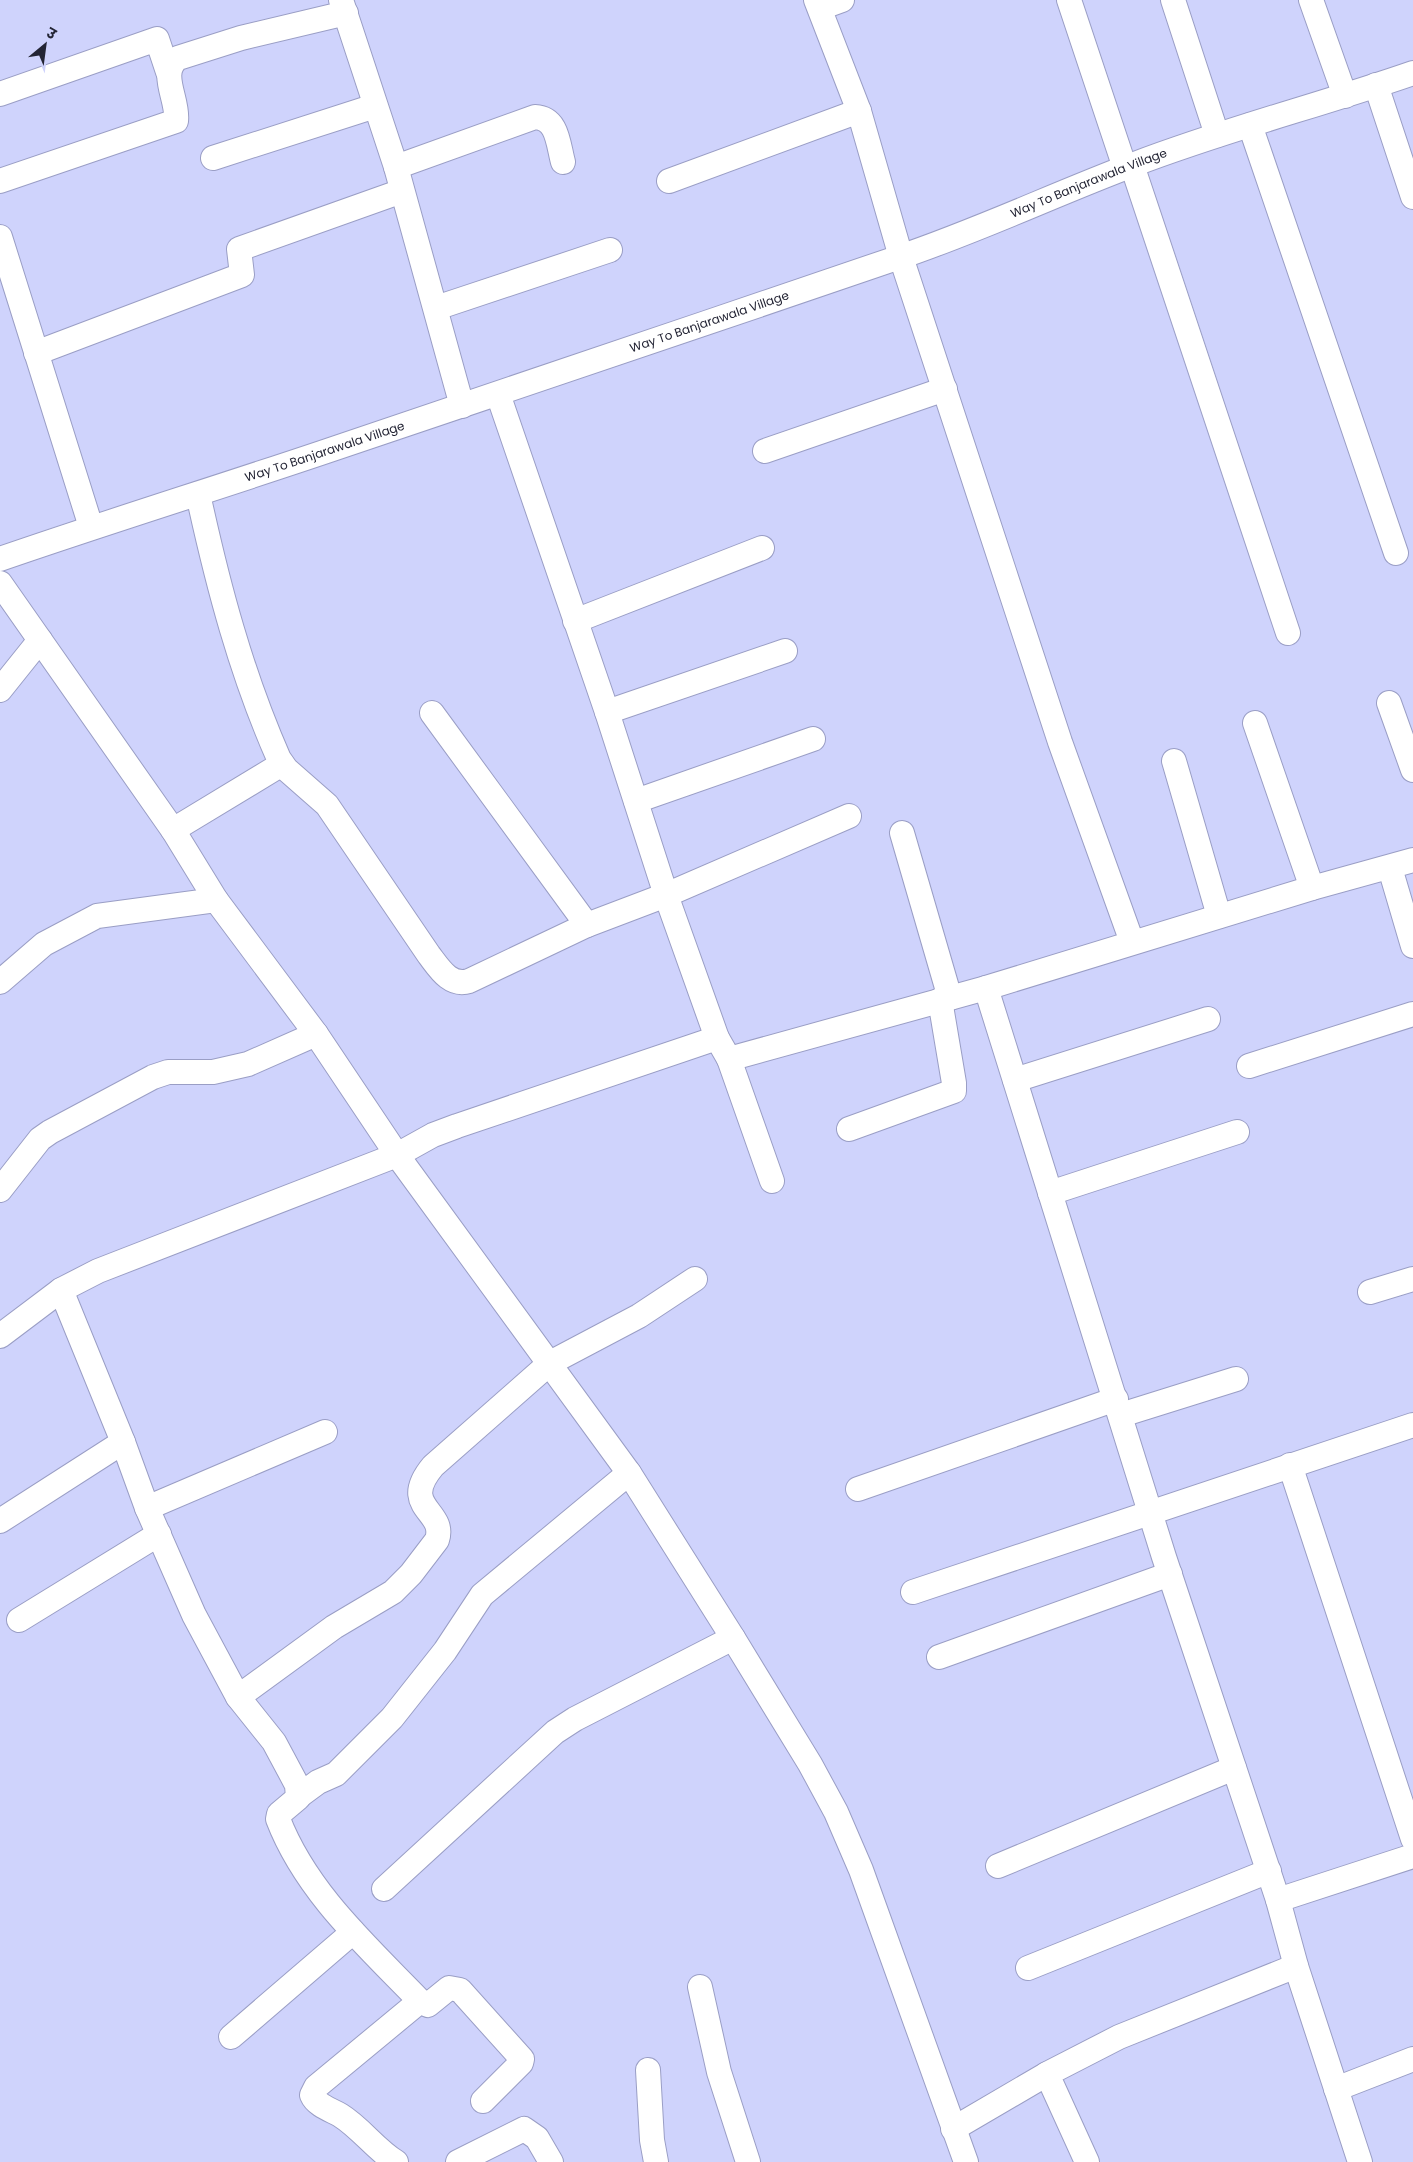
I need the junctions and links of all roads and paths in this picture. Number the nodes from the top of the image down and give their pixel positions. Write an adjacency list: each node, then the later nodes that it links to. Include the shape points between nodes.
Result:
1 (842, 0): 5 (street)
2 (1069, 0): 18 (street)
3 (1173, 0): 15 (street)
4 (1311, 0): 11 (street)
5 (818, 4): 13 (street)
6 (344, 6): 7 (street, via 178,58 171,63); 12 (street)
7 (168, 72): 10 (street, via 157,39); 20 (street, via 178,110 176,121)
8 (1413, 72): 9 (street, Way To Banjarawala Village)
9 (1376, 86): 11 (street, Way To Banjarawala Village); 23 (street)
10 (0, 94)
11 (1345, 96): 14 (street, Way To Banjarawala Village)
12 (375, 106): 16 (street); 19 (street)
13 (859, 112): 21 (street); 26 (street)
14 (1250, 125): 15 (street, Way To Banjarawala Village); 36 (street)
15 (1217, 135): 18 (street, Way To Banjarawala Village)
16 (213, 158)
17 (563, 162): 19 (street, via 552,124 547,119 535,117)
18 (1128, 166): 26 (street, Way To Banjarawala Village); 40 (street)
19 (396, 167): 22 (street)
20 (0, 181)
21 (669, 181)
22 (402, 191): 27 (street); 28 (street, via 239,249 242,274)
23 (1413, 197)
24 (0, 238): 28 (street)
25 (610, 250): 27 (street)
26 (901, 257): 29 (street); 30 (street, Way To Banjarawala Village)
27 (436, 308): 31 (street)
28 (36, 353): 34 (street)
29 (945, 389): 32 (street); 63 (street, via 1060,742)
30 (498, 394): 31 (street, Way To Banjarawala Village); 39 (street)
31 (462, 406): 33 (street, Way To Banjarawala Village)
32 (765, 451)
33 (198, 494): 34 (street, Way To Banjarawala Village); 50 (street, via 231,632)
34 (91, 526): 37 (street, Way To Banjarawala Village)
35 (762, 548): 39 (street)
36 (1396, 553)
37 (0, 559)
38 (0, 583): 41 (street)
39 (575, 621): 45 (street)
40 (1288, 633)
41 (40, 640): 43 (street); 54 (street)
42 (785, 651): 45 (street)
43 (0, 690)
44 (1389, 703): 51 (street)
45 (607, 712): 52 (street)
46 (432, 713): 62 (street)
47 (1255, 723): 58 (street)
48 (812, 739): 52 (street)
49 (1174, 762): 61 (street)
50 (282, 764): 54 (street); 62 (street, via 327,805 429,955 451,979 463,983 469,981)
51 (1413, 770)
52 (636, 801): 59 (street)
53 (849, 816): 59 (street)
54 (173, 830): 60 (street)
55 (902, 833): 67 (street)
56 (1413, 860): 57 (street)
57 (1390, 868): 58 (street); 64 (street)
58 (1312, 888): 61 (street)
59 (666, 895): 62 (street); 71 (street)
60 (216, 900): 65 (street, via 97,916 44,944); 70 (street)
61 (1219, 916): 63 (street)
62 (587, 926)
63 (1132, 942): 66 (street)
64 (1413, 946)
65 (0, 982)
66 (986, 988): 67 (street); 74 (street)
67 (945, 999): 72 (street); 75 (street, via 954,1091)
68 (1413, 1014): 73 (street)
69 (1208, 1019): 74 (street)
70 (316, 1034): 77 (street); 79 (street, via 248,1064 212,1072 168,1072 139,1083 40,1139)
71 (717, 1038): 72 (street); 77 (street, via 457,1126)
72 (729, 1059): 78 (street)
73 (1248, 1066)
74 (1015, 1080): 80 (street)
75 (849, 1129)
76 (1237, 1132): 80 (street)
77 (397, 1155): 83 (street, via 98,1270); 86 (street)
78 (772, 1181)
79 (0, 1190)
80 (1050, 1193): 88 (street)
81 (695, 1279): 86 (street, via 618,1328)
82 (1413, 1279): 84 (street)
83 (61, 1290): 85 (street); 91 (street)
84 (1370, 1292)
85 (0, 1336)
86 (550, 1362): 93 (street); 104 (street, via 425,1476 421,1484 421,1501 437,1524 439,1534 411,1574 393,1592 334,1627)
87 (1236, 1379): 88 (street)
88 (1118, 1407): 94 (street); 96 (street)
89 (1413, 1425): 92 (street)
90 (325, 1432): 95 (street)
91 (123, 1442): 95 (street); 97 (street)
92 (1290, 1465): 96 (street); 107 (street)
93 (628, 1473): 102 (street); 106 (street, via 482,1595 445,1651 392,1718 336,1774)
94 (858, 1489)
95 (147, 1508): 98 (street)
96 (1152, 1510): 99 (street); 100 (street)
97 (0, 1521)
98 (159, 1534): 101 (street); 104 (street, via 194,1615)
99 (1170, 1574): 103 (street); 105 (street)
100 (913, 1592)
101 (18, 1620)
102 (734, 1638): 111 (street, via 574,1718); 124 (street, via 836,1812)
103 (939, 1657)
104 (238, 1698): 106 (street, via 274,1742 291,1772)
105 (1234, 1768): 109 (street); 110 (street)
106 (299, 1796): 113 (street, via 279,1814 281,1826 308,1877)
107 (1413, 1839)
108 (1413, 1856): 112 (street)
109 (998, 1866)
110 (1269, 1871): 112 (street); 115 (street)
111 (384, 1889)
112 (1278, 1900): 114 (street)
113 (353, 1932): 117 (street); 118 (street)
114 (1296, 1966): 121 (street, via 1119,2037); 122 (street)
115 (1028, 1968)
116 (700, 1987): 130 (street, via 719,2072)
117 (420, 2001): 123 (street, via 428,2005 449,1988 460,1990 522,2059); 126 (street, via 316,2088 312,2095 352,2123 374,2146)
118 (231, 2037)
119 (1413, 2059): 122 (street)
120 (648, 2070): 129 (street)
121 (1047, 2074): 124 (street); 131 (street)
122 (1336, 2089): 132 (street)
123 (483, 2100)
124 (953, 2129): 125 (street)
125 (960, 2160)
126 (396, 2162)
127 (458, 2162): 128 (street, via 524,2129 537,2138)
128 (551, 2162)
129 (656, 2162)
130 (748, 2162)
131 (1087, 2162)
132 (1360, 2162)

